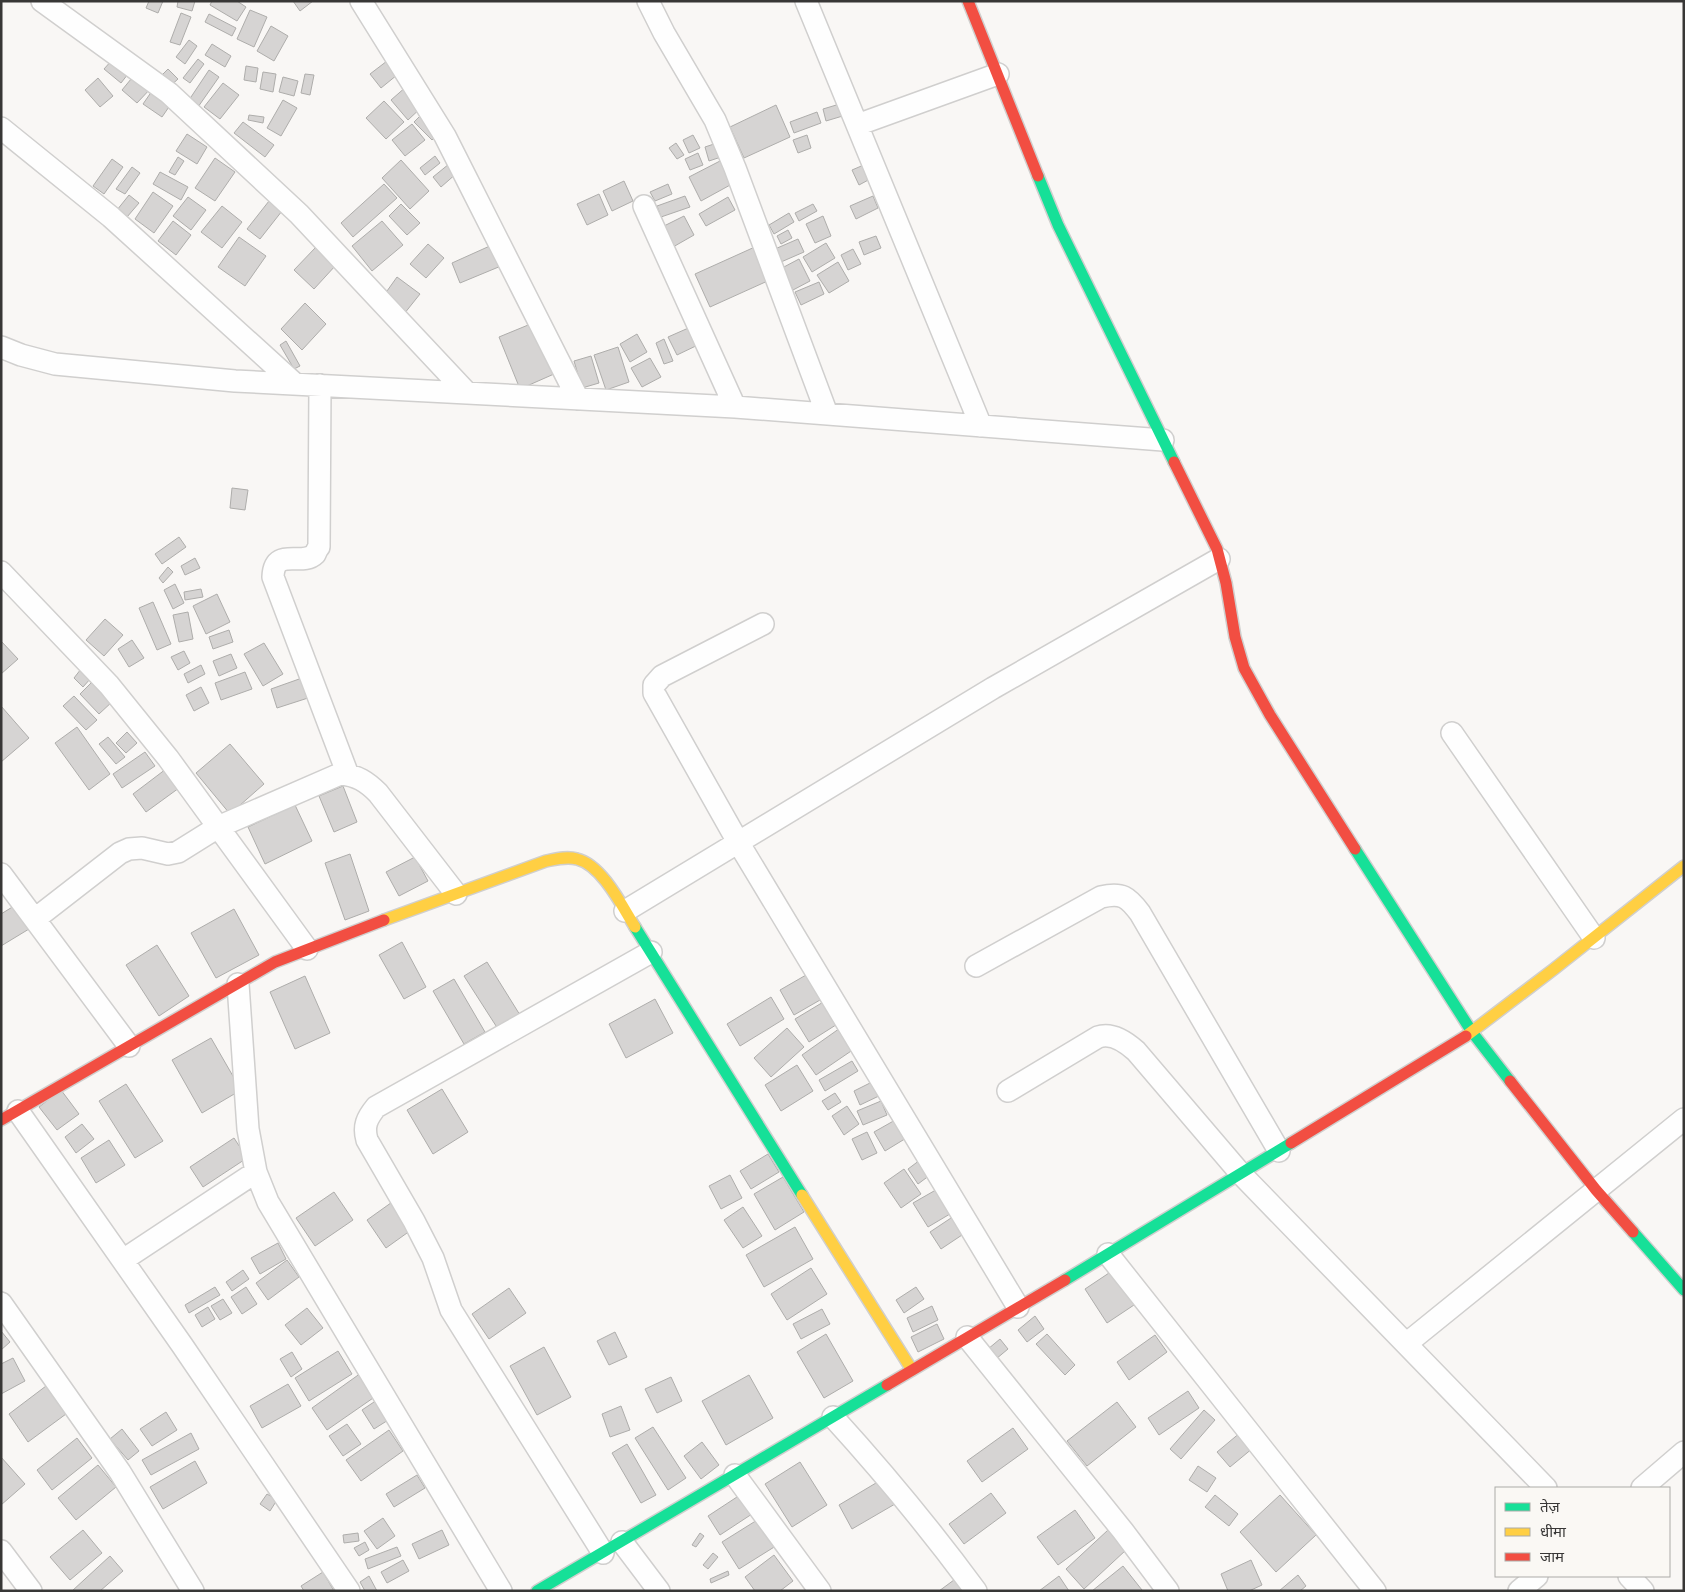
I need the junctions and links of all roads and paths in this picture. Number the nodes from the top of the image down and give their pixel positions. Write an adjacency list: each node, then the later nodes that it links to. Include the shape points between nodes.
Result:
1 (42, 1): 13 (street, via 168,93 299,214)
2 (361, 1): 14 (street, via 445,136)
3 (648, 1): 16 (street, via 715,120)
4 (806, 1): 7 (street)
5 (968, 1): 6 (street)
6 (998, 74): 7 (street); 18 (street, via 1058,225)
7 (857, 125): 17 (street)
8 (1, 128): 11 (street, via 111,217)
9 (644, 206): 15 (street)
10 (1, 346): 11 (street, via 55,364)
11 (295, 384): 12 (street)
12 (320, 385): 13 (street); 23 (street, via 319,547 309,557 279,561 273,577)
13 (467, 393): 14 (street)
14 (578, 399): 15 (street)
15 (735, 407): 16 (street)
16 (827, 414): 17 (street)
17 (981, 426): 18 (street)
18 (1163, 440): 19 (street)
19 (1219, 559): 25 (street, via 994,688); 36 (street, via 1244,668 1270,715)
20 (1, 572): 24 (street, via 109,685)
21 (763, 624): 25 (street, via 662,676 653,690)
22 (1452, 733): 31 (street)
23 (348, 775): 24 (street, via 332,776); 28 (street, via 367,782 378,793)
24 (218, 827): 30 (street, via 178,852 168,854 142,848 120,853); 32 (street)
25 (738, 842): 29 (street); 49 (street)
26 (1684, 866): 31 (street)
27 (1, 874): 30 (street)
28 (456, 894): 29 (street, via 566,856 592,866); 32 (street)
29 (625, 911): 33 (street)
30 (35, 919): 37 (street)
31 (1594, 938): 36 (street)
32 (307, 949): 35 (street, via 275,962)
33 (651, 952): 52 (street); 60 (street, via 376,1107 368,1116 364,1129 367,1140 433,1258 451,1310)
34 (976, 966): 41 (street, via 1101,897 1112,894 1130,900)
35 (238, 984): 37 (street); 42 (street, via 248,1129)
36 (1472, 1032): 41 (street); 44 (street)
37 (129, 1046): 39 (street)
38 (1008, 1091): 43 (street, via 1098,1037 1113,1037 1136,1051)
39 (10, 1115): 46 (street)
40 (1684, 1119): 44 (street)
41 (1279, 1151): 43 (street)
42 (256, 1172): 46 (street); 66 (street, via 268,1202)
43 (1241, 1174): 45 (street); 51 (street)
44 (1596, 1190): 47 (street); 51 (street)
45 (1108, 1254): 49 (street); 72 (street)
46 (123, 1260): 65 (street)
47 (1684, 1290)
48 (1, 1303): 64 (street, via 120,1472)
49 (1018, 1307): 50 (street)
50 (967, 1337): 52 (street); 71 (street)
51 (1406, 1344): 56 (street)
52 (912, 1370): 53 (street)
53 (833, 1417): 55 (street); 70 (street, via 925,1522)
54 (1684, 1452): 57 (street)
55 (735, 1475): 58 (street); 69 (street)
56 (1545, 1487)
57 (1643, 1487)
58 (622, 1542): 60 (street); 68 (street)
59 (1, 1551): 63 (street)
60 (603, 1553): 67 (street)
61 (1536, 1577): 73 (street)
62 (1630, 1577): 74 (street)
63 (31, 1591)
64 (193, 1591)
65 (349, 1591)
66 (501, 1591)
67 (537, 1591)
68 (659, 1591)
69 (820, 1591)
70 (976, 1591)
71 (1168, 1591)
72 (1375, 1591)
73 (1519, 1591)
74 (1643, 1591)

